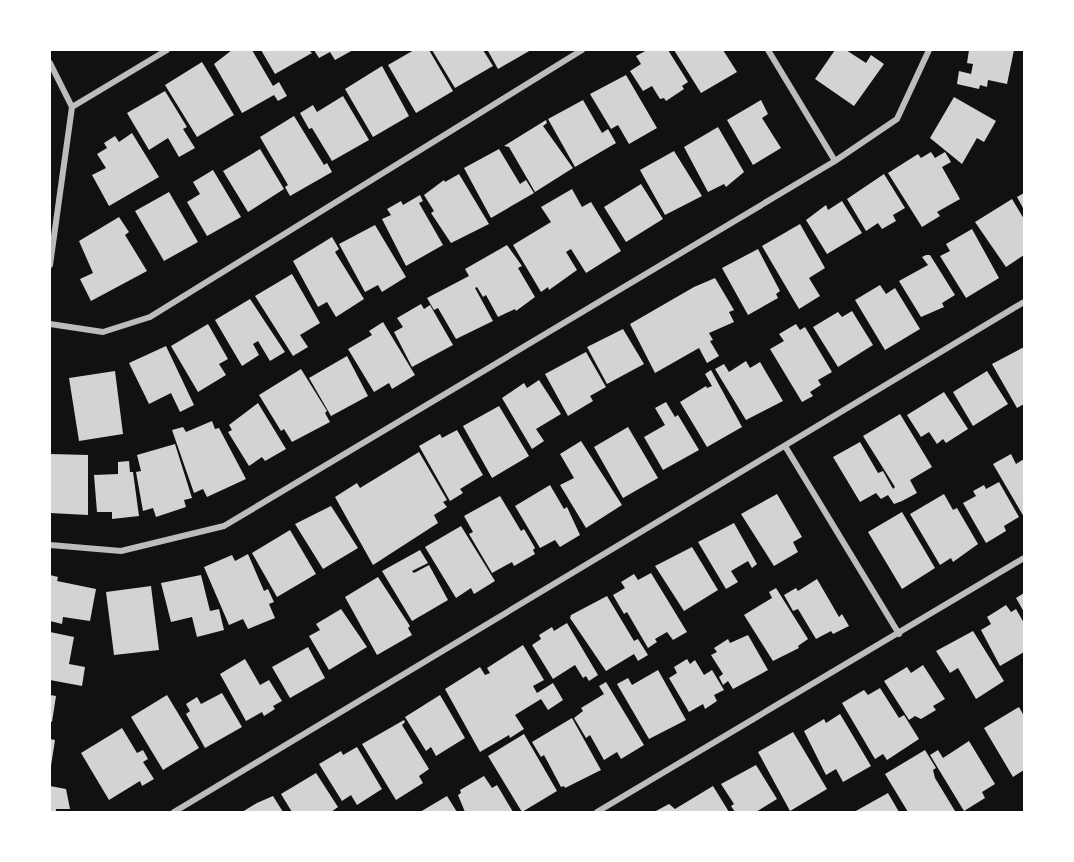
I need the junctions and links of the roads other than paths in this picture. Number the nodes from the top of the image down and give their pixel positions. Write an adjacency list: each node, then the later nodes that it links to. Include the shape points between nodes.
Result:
1 (167, 50): 6 (street)
2 (582, 50): 10 (street, via 150,317 103,332)
3 (768, 50): 7 (street)
4 (929, 50): 7 (street, via 897,119)
5 (50, 63): 6 (street)
6 (72, 107): 8 (street)
7 (835, 161): 12 (street, via 224,526 122,551)
8 (50, 265)
9 (1024, 302): 11 (street)
10 (50, 324)
11 (785, 446): 14 (street); 15 (street)
12 (50, 545)
13 (1024, 558): 14 (street)
14 (899, 634): 16 (street)
15 (174, 813)
16 (597, 813)

